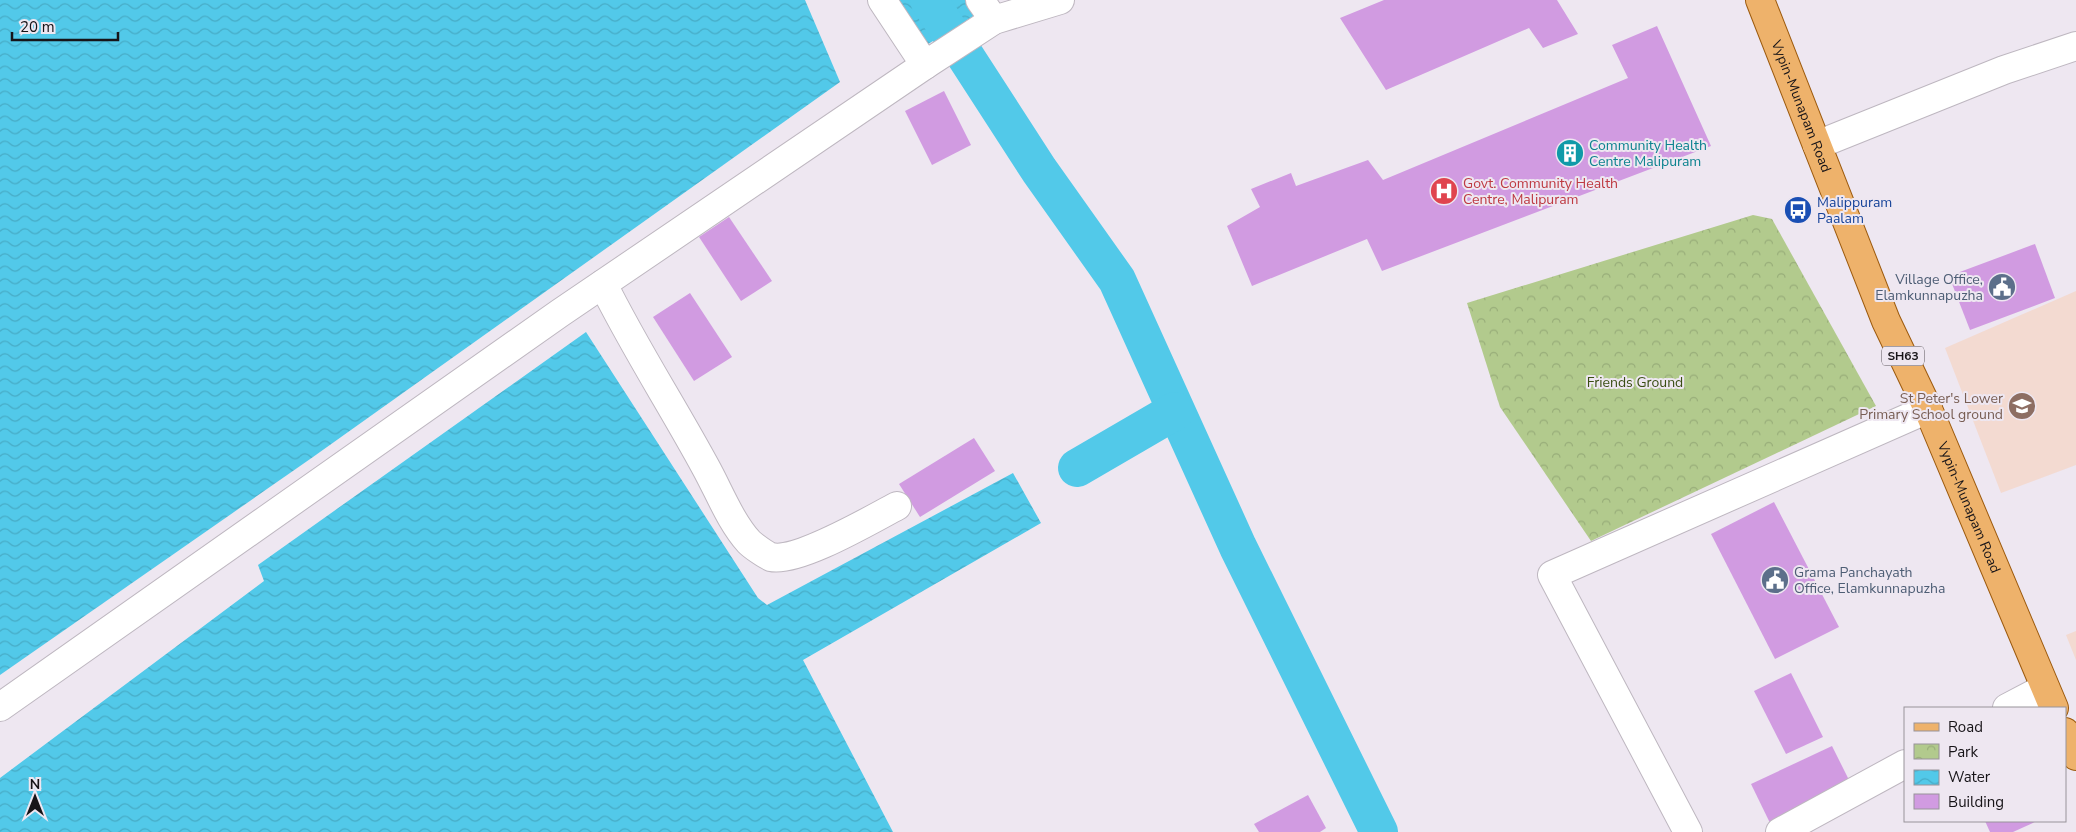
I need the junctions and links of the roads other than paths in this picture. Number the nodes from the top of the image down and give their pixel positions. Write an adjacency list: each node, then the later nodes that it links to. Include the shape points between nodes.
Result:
1 (882, 0): 6 (street)
2 (1060, 0): 4 (street)
3 (1760, 0): 7 (main road, Vypin-Munapam Road / SH63)
4 (987, 10): 6 (street)
5 (2076, 46): 7 (street, via 2004,70)
6 (925, 65): 8 (street)
7 (1817, 145): 9 (main road, Vypin-Munapam Road / SH63, via 1886,321)
8 (603, 284): 10 (street, via 626,332 750,543 771,557 793,555 825,543); 12 (street)
9 (1928, 409): 11 (main road, Vypin-Munapam Road / SH63); 17 (street, via 1552,575)
10 (897, 506)
11 (2049, 698): 13 (street)
12 (0, 707)
13 (2011, 707)
14 (2066, 734): 15 (main road)
15 (2076, 756)
16 (1904, 765): 18 (street)
17 (1688, 832)
18 (1780, 832)

